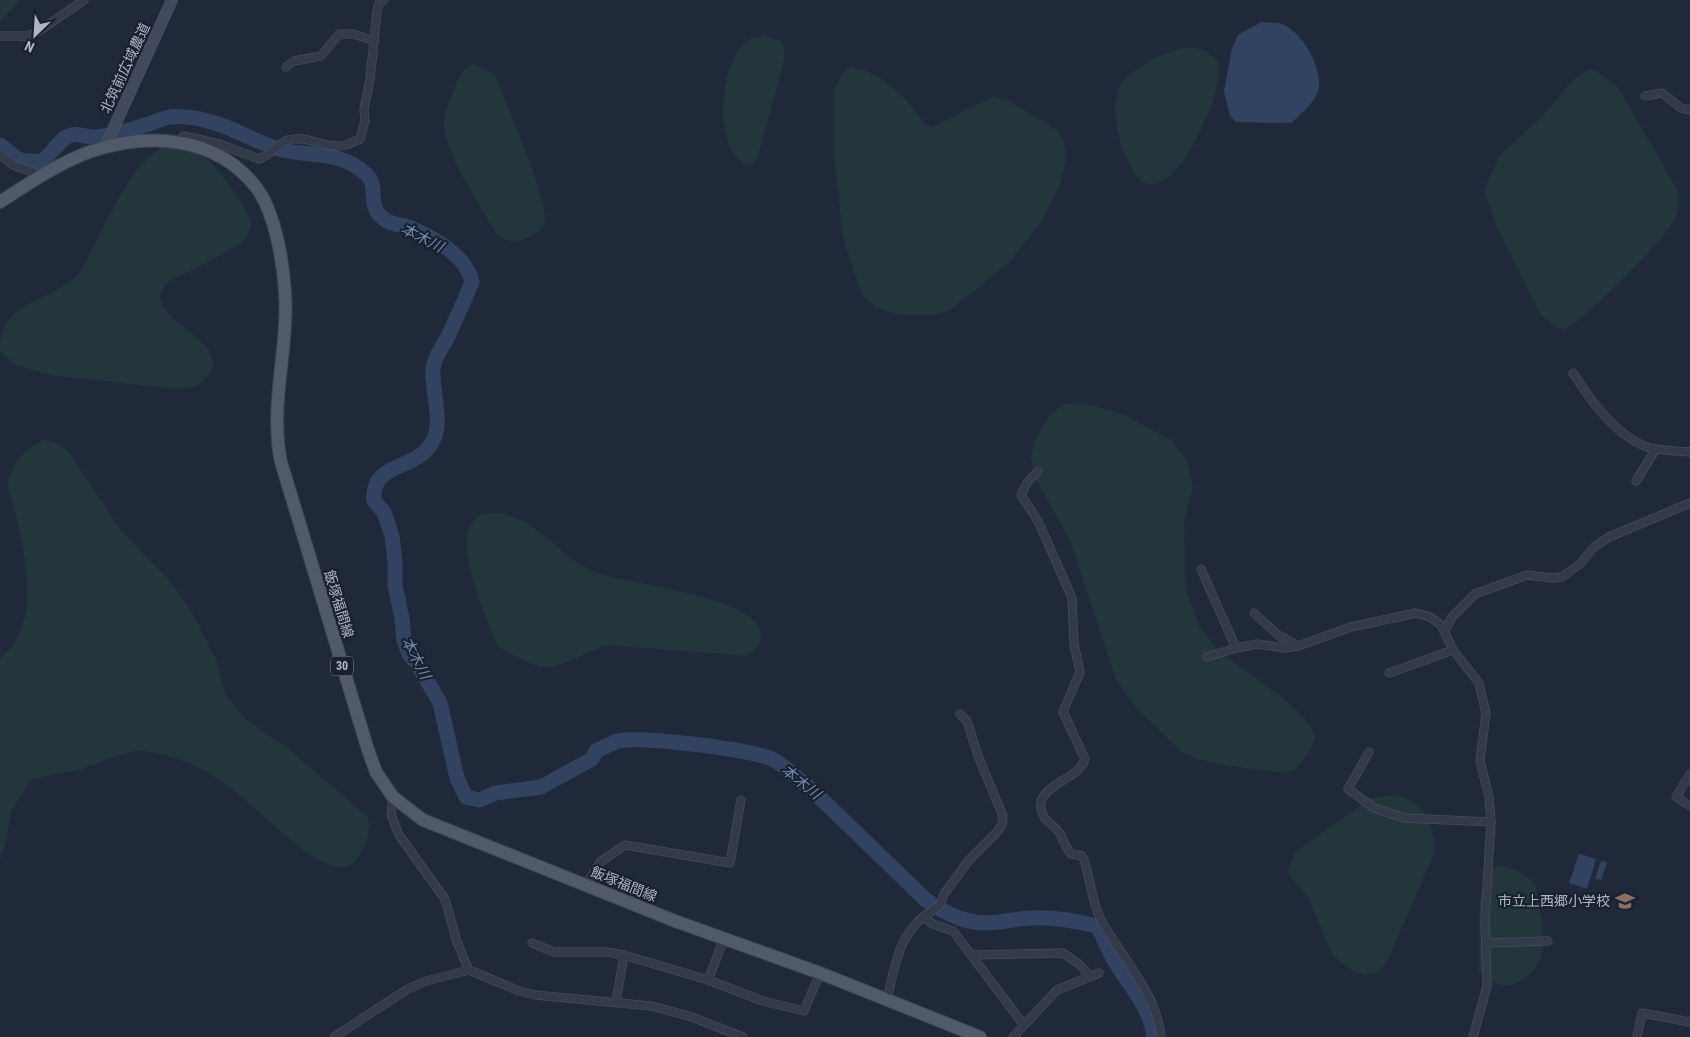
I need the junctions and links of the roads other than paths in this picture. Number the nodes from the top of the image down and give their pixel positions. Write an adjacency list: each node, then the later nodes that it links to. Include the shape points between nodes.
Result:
1 (84, 0): 4 (street, via 28,36)
2 (172, 0): 10 (street, 北筑前広域農道)
3 (384, 0): 5 (street, via 379,3 377,11)
4 (0, 36)
5 (375, 41): 6 (street, via 353,34 339,34 321,56 294,60); 9 (street, via 360,139 331,146 300,139 286,140 259,159 198,138 184,136)
6 (286, 67)
7 (1645, 96): 8 (street, via 1662,93)
8 (1690, 110)
9 (179, 141): 10 (main road, 飯塚福間線 / 30); 31 (main road, 飯塚福間線 / 30, via 220,158 246,176 271,217 285,291 277,406 281,462 368,750 376,772)
10 (107, 142): 12 (main road, 飯塚福間線 / 30)
11 (0, 155): 12 (street, via 13,165)
12 (41, 175): 13 (main road, 飯塚福間線 / 30)
13 (0, 202)
14 (1573, 374): 15 (street, via 1595,405 1629,437)
15 (1656, 448): 16 (street); 18 (street)
16 (1690, 452)
17 (1038, 471): 56 (street, via 1026,483 1021,495 1038,520 1072,598 1074,644 1080,672 1063,712 1085,759 1077,772 1050,787 1042,802 1042,811 1071,854 1082,856 1101,920 1148,996 1157,1016)
18 (1636, 480)
19 (1690, 503): 22 (street, via 1610,537 1594,547 1581,563 1562,577 1527,575 1475,594)
20 (1201, 569): 24 (street)
21 (1254, 613): 23 (street, via 1278,635)
22 (1445, 630): 23 (street, via 1430,617 1416,613 1351,628); 25 (street)
23 (1298, 646): 24 (street, via 1286,648 1257,644)
24 (1236, 648): 26 (street)
25 (1453, 650): 27 (street); 34 (street, via 1479,683 1484,698 1486,713 1480,762 1489,797)
26 (1207, 657)
27 (1389, 673)
28 (960, 714): 36 (street, via 967,721 1003,816 1002,825 969,860 944,894 940,905)
29 (1369, 752): 34 (street, via 1348,790 1374,808 1415,820)
30 (1690, 774): 33 (street, via 1676,797)
31 (393, 797): 35 (main road, 飯塚福間線 / 30, via 423,820); 43 (street, via 391,815 399,835 445,899 457,942)
32 (741, 800): 35 (street, via 730,863 626,845 600,862)
33 (1690, 806)
34 (1491, 822): 40 (street)
35 (586, 885): 37 (main road, 飯塚福間線 / 30)
36 (925, 916): 42 (street, via 933,924 953,931); 48 (street, via 911,926 903,942)
37 (724, 939): 45 (main road, 飯塚福間線 / 30); 47 (street)
38 (1548, 942): 40 (street)
39 (532, 943): 41 (street, via 554,952)
40 (1486, 943): 57 (street, via 1487,986)
41 (624, 955): 47 (street); 49 (street)
42 (971, 955): 46 (street, via 1063,953 1080,964); 51 (street)
43 (470, 970): 49 (street, via 534,995); 52 (street, via 426,981 406,990)
44 (1099, 972): 46 (street)
45 (820, 973): 47 (street, via 804,1011 763,1001); 48 (main road, 飯塚福間線 / 30)
46 (1090, 976): 51 (street, via 1056,990)
47 (708, 980)
48 (887, 1000): 54 (main road, 飯塚福間線 / 30)
49 (616, 1002): 53 (street, via 679,1013)
50 (1690, 1022): 58 (street, via 1642,1013)
51 (1023, 1024): 55 (street)
52 (334, 1037)
53 (743, 1037)
54 (980, 1037)
55 (1013, 1037)
56 (1161, 1037)
57 (1473, 1037)
58 (1637, 1037)

